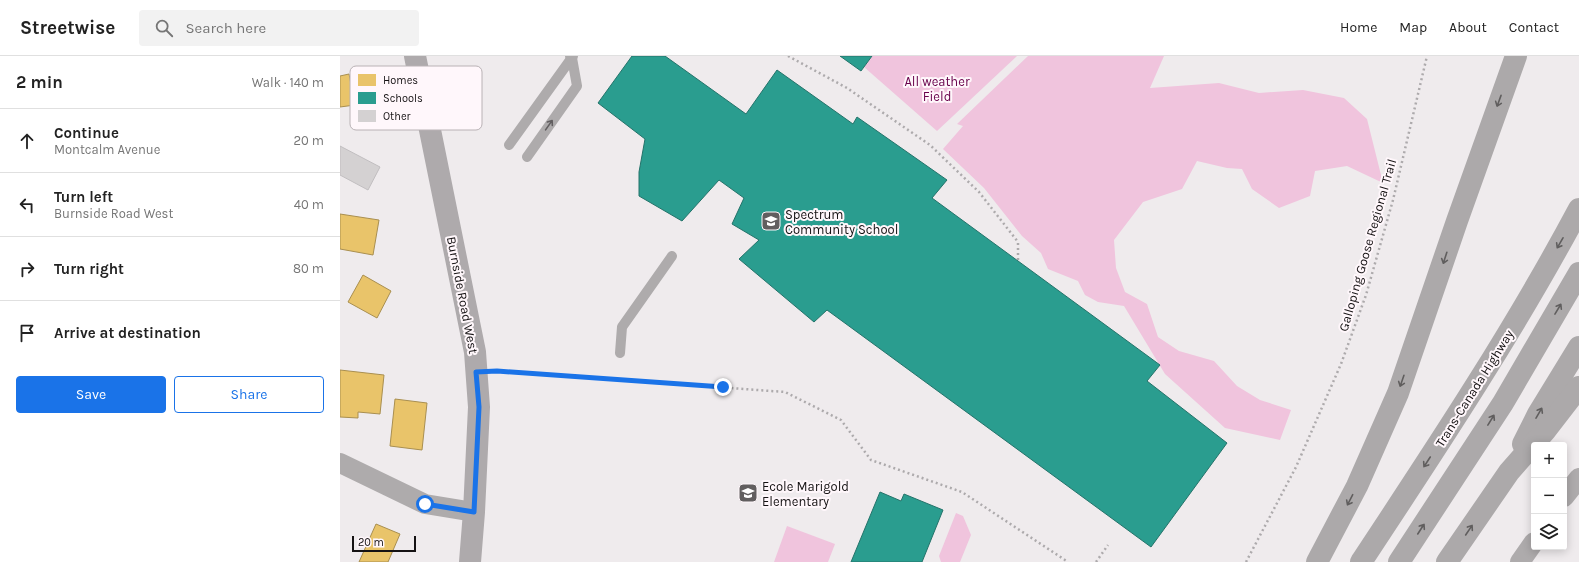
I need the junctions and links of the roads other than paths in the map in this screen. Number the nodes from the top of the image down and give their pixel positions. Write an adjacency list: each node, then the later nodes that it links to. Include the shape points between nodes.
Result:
1 (415, 56): 4 (street, Burnside Road West)
2 (571, 56): 6 (lane); 7 (lane, one-way to 2, via 577,86)
3 (1516, 59): 21 (highway, one-way to 21, via 1398,393 1357,486)
4 (417, 66)
5 (431, 130): 18 (street, Burnside Road West, via 475,352 479,407)
6 (510, 145)
7 (527, 157)
8 (1579, 209): 22 (highway, Trans-Canada Highway, one-way to 22, via 1510,329 1416,480)
9 (672, 256): 12 (lane, via 622,327)
10 (1579, 273): 23 (highway, one-way to 10, via 1498,409)
11 (1579, 347): 15 (highway, one-way to 11, via 1538,414)
12 (620, 353)
13 (1579, 387): 15 (highway, via 1545,432)
14 (340, 463): 18 (street, via 425,504)
15 (1509, 472): 24 (highway, one-way to 15)
16 (1579, 478): 17 (street)
17 (1567, 493)
18 (474, 512): 20 (street, Burnside Road West)
19 (1531, 546): 25 (street)
20 (470, 562)
21 (1317, 562)
22 (1361, 562)
23 (1399, 562)
24 (1447, 562)
25 (1520, 562)

